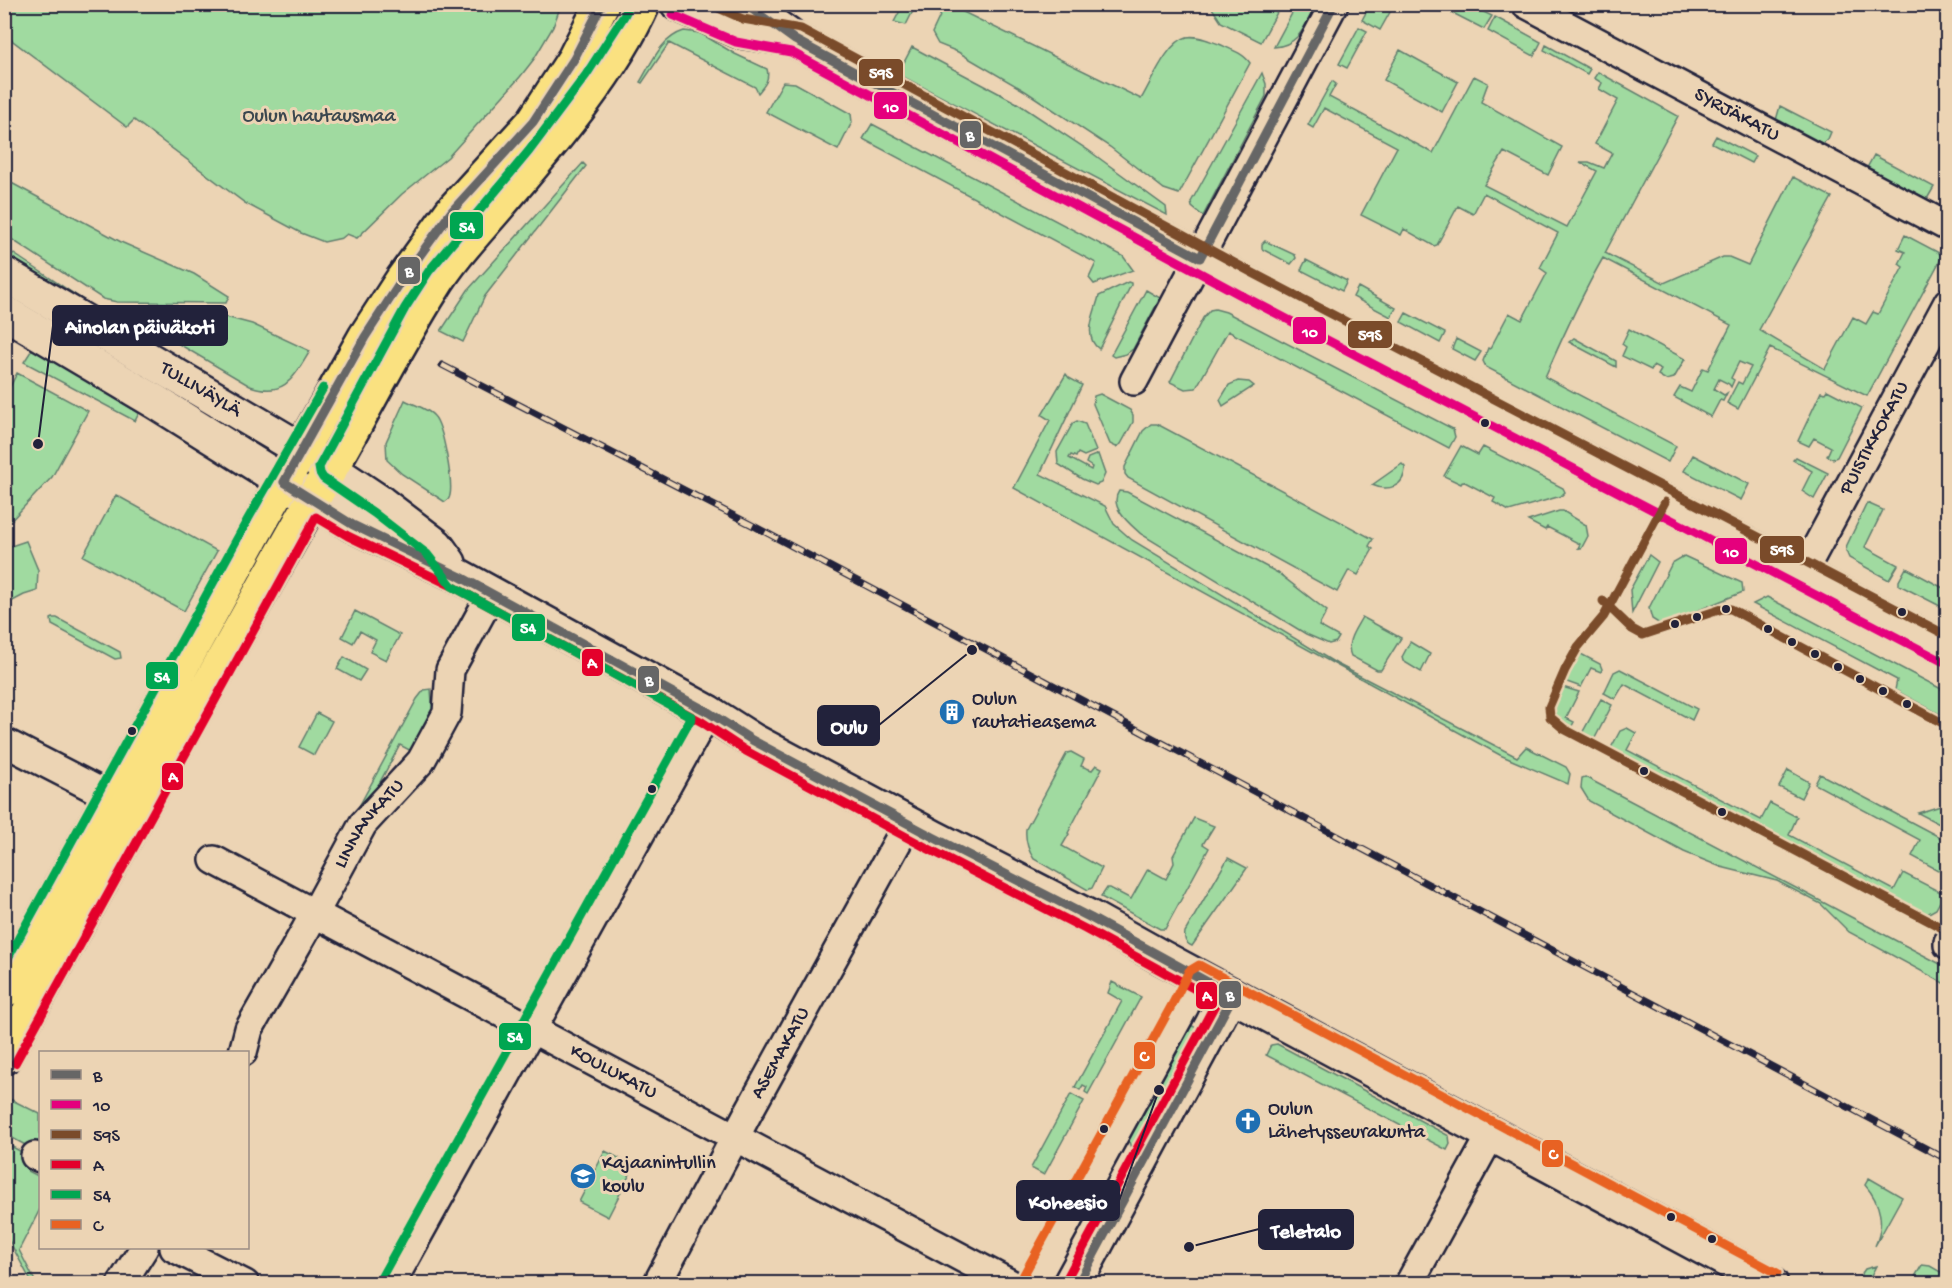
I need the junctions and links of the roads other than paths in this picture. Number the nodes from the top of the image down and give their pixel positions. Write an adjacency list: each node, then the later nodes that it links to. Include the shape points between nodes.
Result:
1 (602, 4): 14 (main road, via 574,59 532,122 453,212 402,280)
2 (643, 4): 15 (main road, via 596,82 439,277)
3 (678, 4): 7 (street, via 740,31)
4 (744, 4): 7 (street)
5 (1334, 4): 9 (street)
6 (1526, 4): 8 (street, SYRJÄKATU)
7 (795, 40): 9 (street)
8 (1947, 227)
9 (1200, 258): 13 (street); 18 (street)
10 (4, 274): 14 (street, TULLIVÄYLÄ)
11 (1947, 302): 18 (street, PUISTIKKOKATU)
12 (4, 312): 16 (street, TULLIVÄYLÄ)
13 (1134, 381)
14 (302, 450): 15 (street, TULLIVÄYLÄ); 16 (main road)
15 (331, 468): 17 (main road); 19 (street, TULLIVÄYLÄ, via 436,544)
16 (284, 482): 17 (street, TULLIVÄYLÄ); 24 (main road)
17 (312, 500): 19 (street, TULLIVÄYLÄ, via 353,525); 33 (main road)
18 (1802, 574): 21 (street)
19 (459, 576): 20 (street, TULLIVÄYLÄ)
20 (491, 595): 22 (street, TULLIVÄYLÄ); 27 (street, LINNANKATU, via 450,670 447,713 421,761 363,824)
21 (1947, 650)
22 (708, 712): 25 (street, TULLIVÄYLÄ, via 745,736); 31 (street)
23 (4, 742): 24 (street)
24 (111, 797): 29 (main road)
25 (908, 823): 28 (street, TULLIVÄYLÄ); 35 (street, ASEMAKATU)
26 (214, 860): 27 (street, KOULUKATU)
27 (315, 914): 31 (street, KOULUKATU); 32 (street, LINNANKATU, via 249,1029)
28 (1199, 977): 30 (street, TULLIVÄYLÄ); 43 (street)
29 (4, 991)
30 (1233, 996): 34 (street, TULLIVÄYLÄ); 44 (street)
31 (531, 1030): 35 (street, KOULUKATU); 40 (street)
32 (244, 1051)
33 (4, 1057)
34 (1492, 1133): 45 (street); 46 (street, TULLIVÄYLÄ)
35 (736, 1137): 41 (street, ASEMAKATU); 42 (street, KOULUKATU)
36 (143, 1249): 38 (street)
37 (176, 1249): 39 (street)
38 (121, 1284)
39 (244, 1284)
40 (391, 1284)
41 (657, 1284)
42 (1011, 1284)
43 (1033, 1284)
44 (1078, 1284)
45 (1409, 1284)
46 (1771, 1284)

